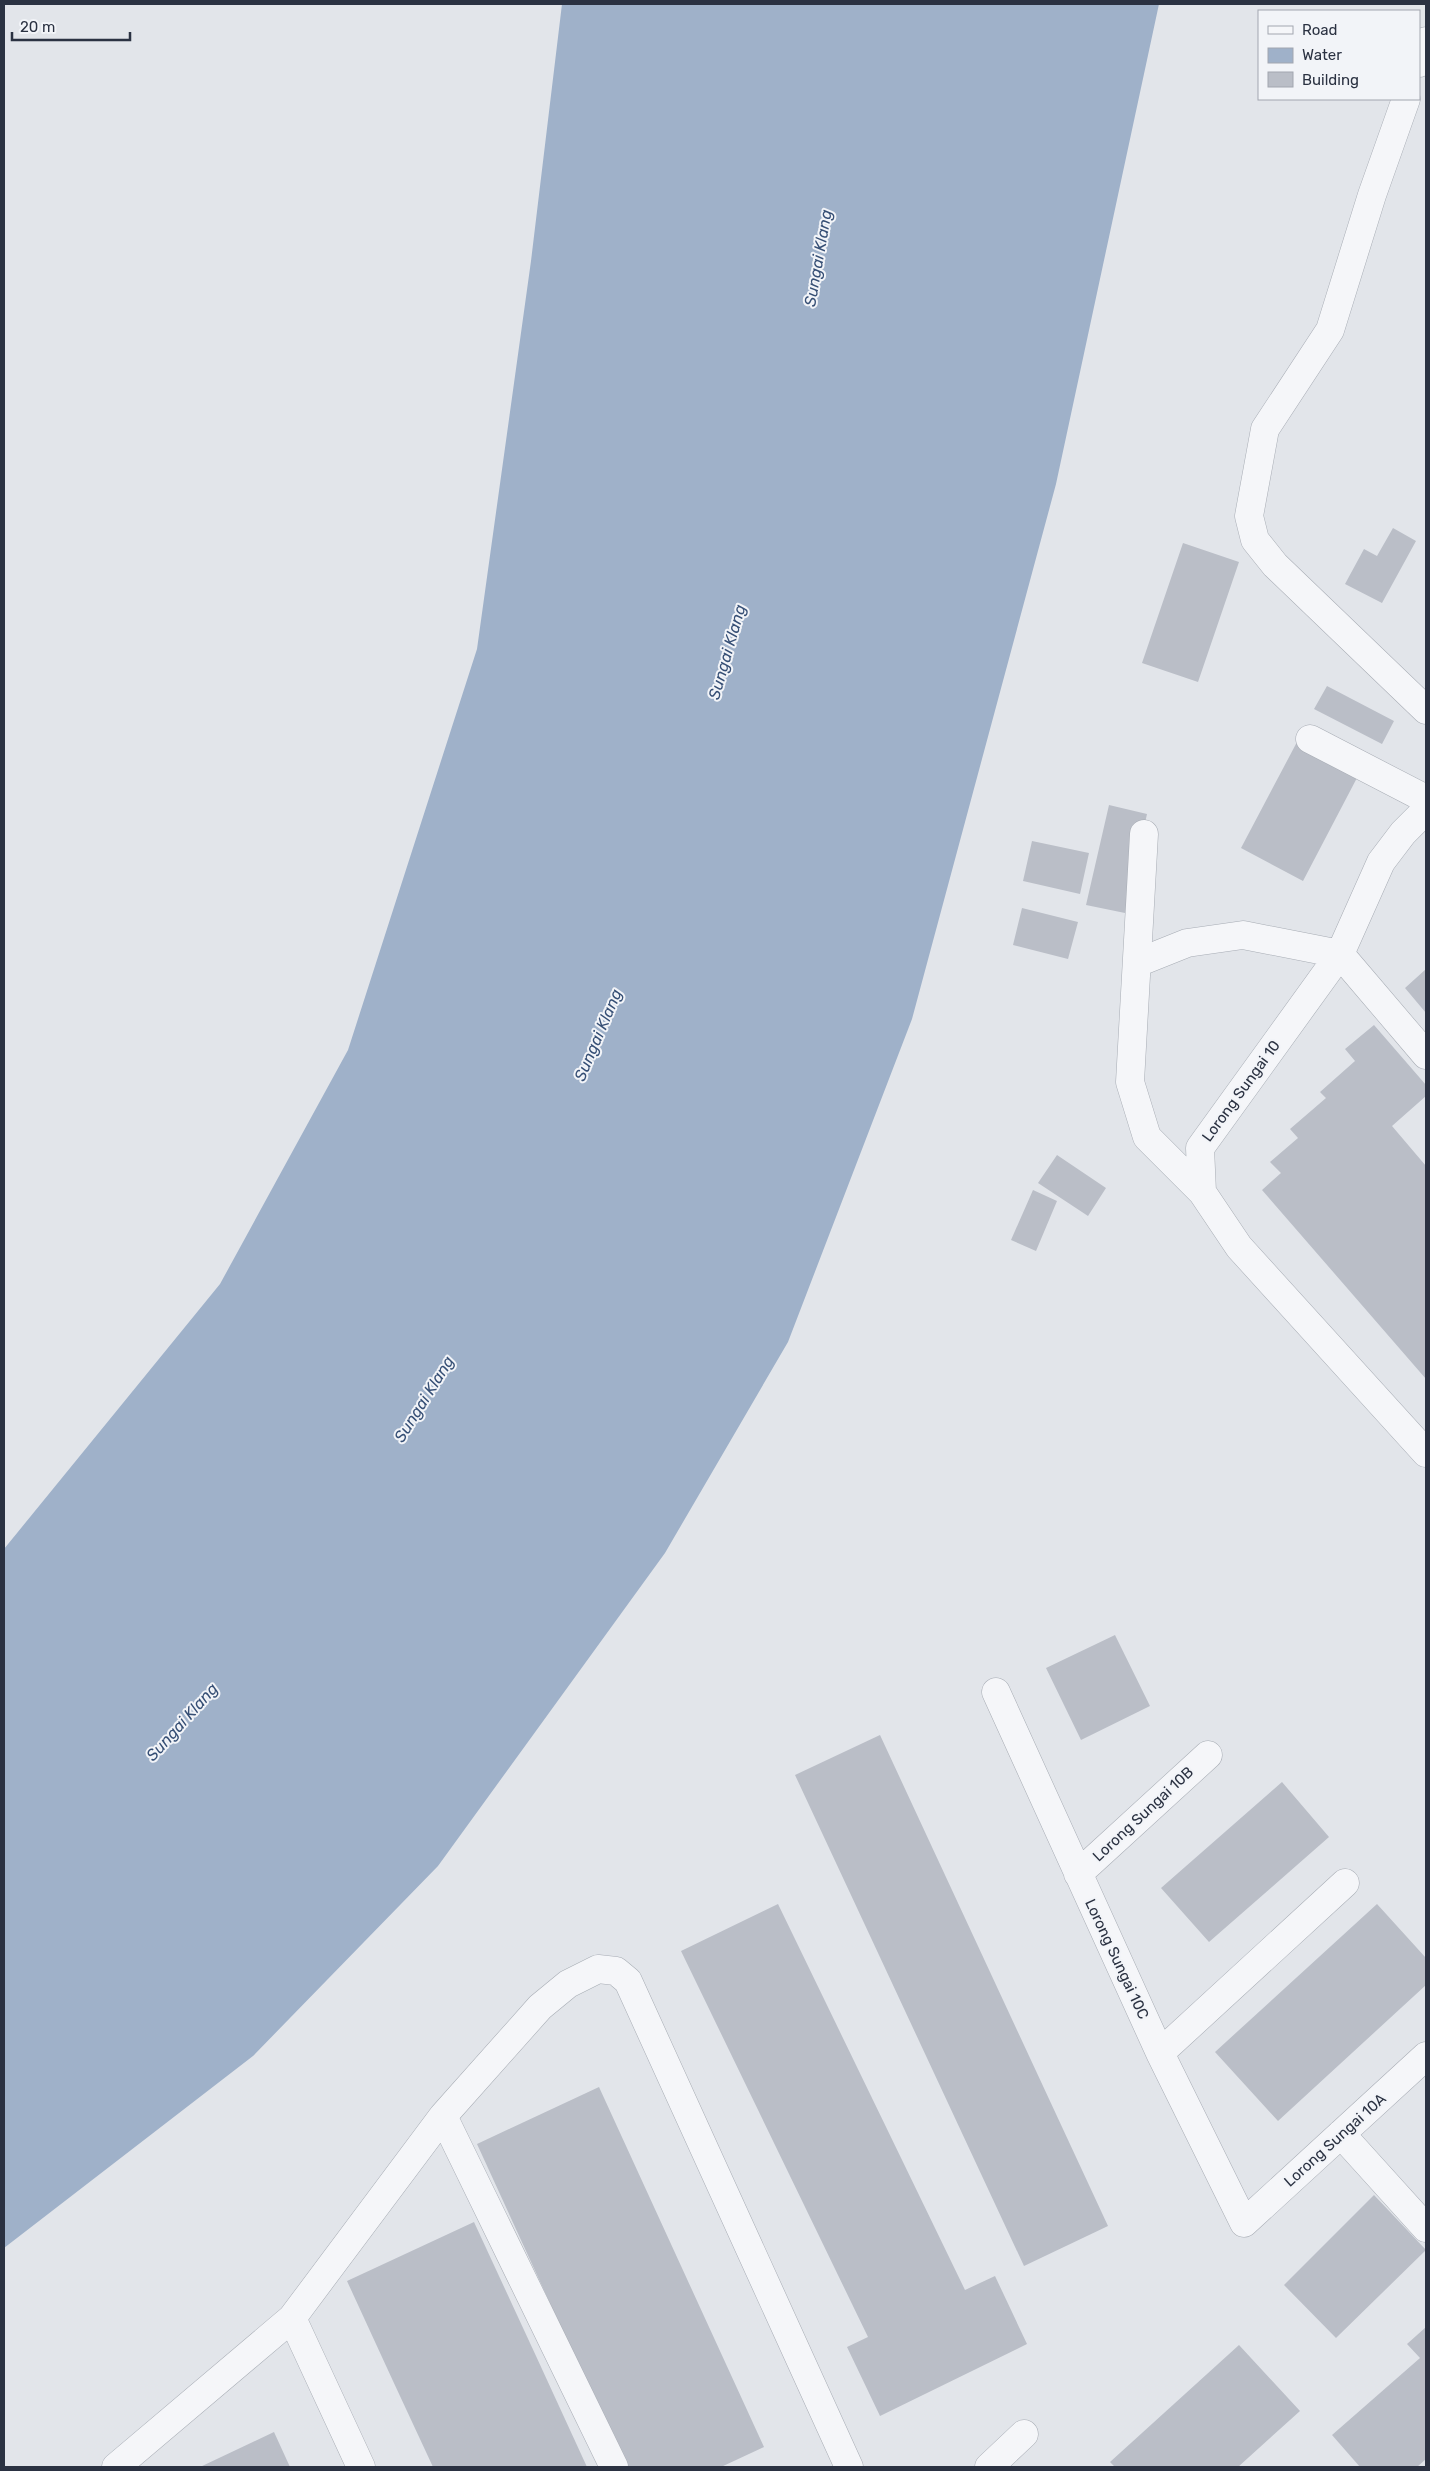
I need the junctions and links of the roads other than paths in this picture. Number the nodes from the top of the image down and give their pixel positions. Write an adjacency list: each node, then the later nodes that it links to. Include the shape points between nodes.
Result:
1 (1426, 40): 2 (street)
2 (1420, 59)
3 (1406, 100): 4 (street, via 1330,330 1265,429 1249,516 1255,540 1275,564)
4 (1426, 710)
5 (1310, 739): 6 (street)
6 (1426, 799)
7 (1426, 810): 9 (street, Lorong Sungai 10, via 1381,862)
8 (1144, 834): 10 (street)
9 (1340, 954): 10 (street, via 1243,935 1187,943); 11 (street); 12 (street, Lorong Sungai 10, via 1200,1148)
10 (1137, 963): 12 (street, via 1130,1082 1147,1137)
11 (1426, 1055)
12 (1202, 1192): 13 (street, via 1240,1247)
13 (1426, 1453)
14 (996, 1692): 16 (street, Lorong Sungai 10C)
15 (1208, 1755): 16 (street, Lorong Sungai 10B)
16 (1078, 1874): 18 (street, Lorong Sungai 10C)
17 (1345, 1883): 18 (street)
18 (1160, 2053): 22 (street, Lorong Sungai 10C)
19 (1426, 2056): 21 (street, Lorong Sungai 10A)
20 (443, 2116): 24 (street); 28 (street); 29 (street, via 540,2007 568,1984 598,1969 616,1971 628,1981)
21 (1341, 2134): 22 (street, Lorong Sungai 10A); 23 (street)
22 (1244, 2223)
23 (1426, 2228)
24 (292, 2318): 26 (street); 27 (street)
25 (1024, 2434): 30 (street)
26 (116, 2467)
27 (361, 2467)
28 (614, 2467)
29 (849, 2467)
30 (989, 2467)

